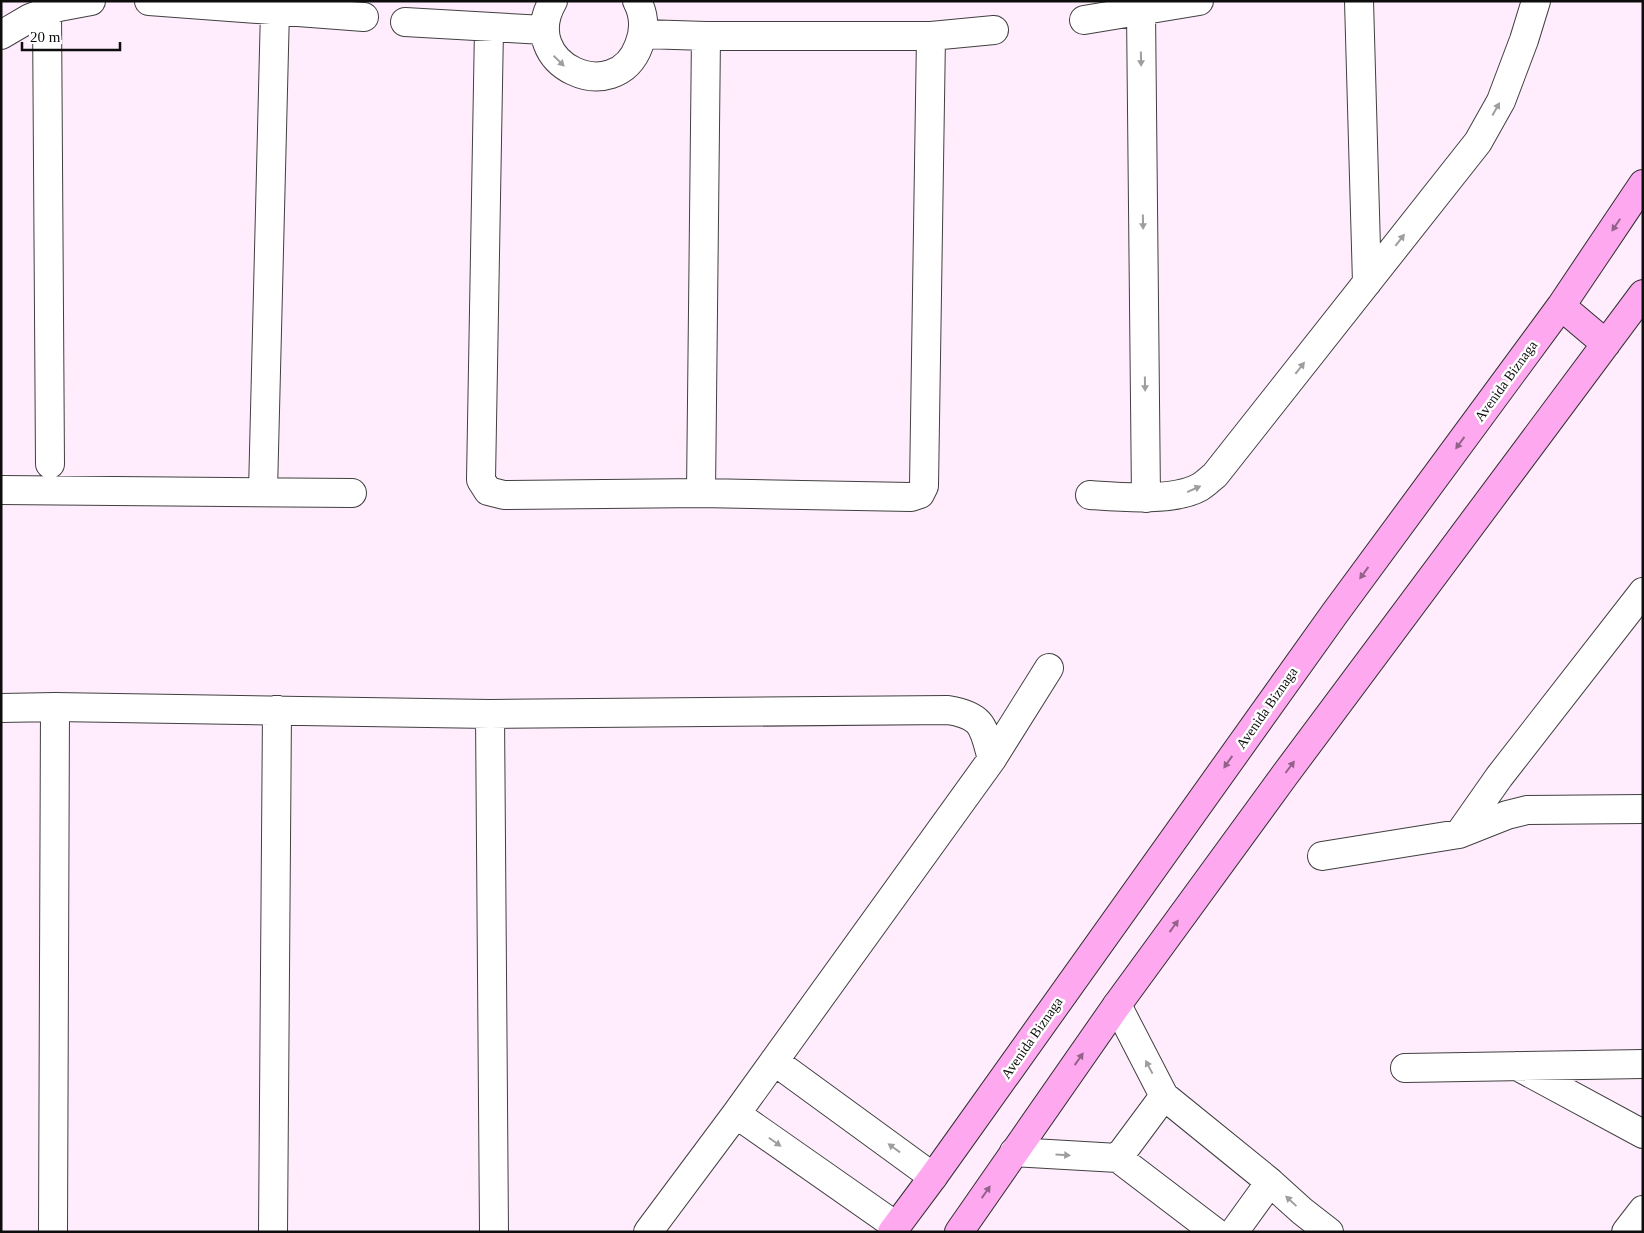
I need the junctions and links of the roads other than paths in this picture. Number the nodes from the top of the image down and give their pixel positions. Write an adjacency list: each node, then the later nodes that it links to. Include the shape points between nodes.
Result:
1 (91, 1): 9 (street)
2 (149, 1): 8 (street)
3 (553, 1): 15 (street, via 547,11)
4 (637, 1): 17 (street, via 644,18)
5 (1199, 1): 10 (street)
6 (1360, 1): 22 (street)
7 (1536, 1): 22 (street, one-way to 7, via 1478,142 1501,101)
8 (275, 10): 11 (street); 28 (street)
9 (47, 11): 18 (street); 26 (street)
10 (1141, 11): 12 (street); 32 (street, one-way to 32)
11 (364, 17)
12 (1084, 20)
13 (404, 22): 14 (street)
14 (489, 28): 15 (street); 30 (street, via 481,480 488,491 504,495)
15 (544, 30): 17 (street, one-way to 17, via 553,56 575,73 588,76 602,76 626,65 636,55)
16 (994, 30): 20 (street)
17 (644, 34): 19 (street)
18 (1, 35)
19 (706, 36): 20 (street); 30 (street)
20 (931, 36): 30 (street, via 924,486 920,494 911,497)
21 (1643, 184): 24 (street, Avenida Biznaga, one-way to 24)
22 (1367, 283): 32 (street, one-way to 22, via 1186,493 1199,488 1215,475)
23 (1643, 294): 25 (street)
24 (1561, 306): 25 (street); 53 (street, Avenida Biznaga, one-way to 53, via 1335,613)
25 (1606, 344): 43 (street, one-way to 25)
26 (50, 464)
27 (1, 490): 28 (street)
28 (263, 491): 29 (street)
29 (352, 493)
30 (701, 493)
31 (1090, 495): 32 (street)
32 (1146, 498)
33 (1643, 592): 41 (street, via 1499,777)
34 (1049, 668): 39 (street)
35 (55, 707): 36 (street); 37 (street); 57 (street)
36 (1, 708)
37 (277, 710): 38 (street); 58 (street)
38 (490, 714): 39 (street, via 948,710 967,713 983,726); 59 (street)
39 (992, 759): 44 (street)
40 (1643, 809): 41 (street, via 1527,810)
41 (1459, 834): 42 (street)
42 (1322, 856)
43 (1117, 1005): 48 (street, one-way to 43); 51 (street, one-way to 43)
44 (774, 1061): 49 (street); 53 (street, one-way to 44)
45 (1643, 1064): 46 (street)
46 (1516, 1065): 47 (street); 50 (street)
47 (1405, 1068)
48 (1164, 1096): 52 (street); 54 (street)
49 (736, 1114): 56 (street, one-way to 56); 60 (street)
50 (1643, 1134)
51 (1014, 1152): 52 (street, one-way to 52); 61 (street, one-way to 51)
52 (1118, 1158): 62 (street)
53 (933, 1177): 56 (street, Avenida Biznaga)
54 (1270, 1182): 63 (street); 64 (street, one-way to 54)
55 (1643, 1210): 65 (street)
56 (894, 1229)
57 (53, 1232)
58 (273, 1232)
59 (494, 1232)
60 (648, 1232)
61 (959, 1232)
62 (1215, 1232)
63 (1234, 1232)
64 (1328, 1232)
65 (1626, 1232)

